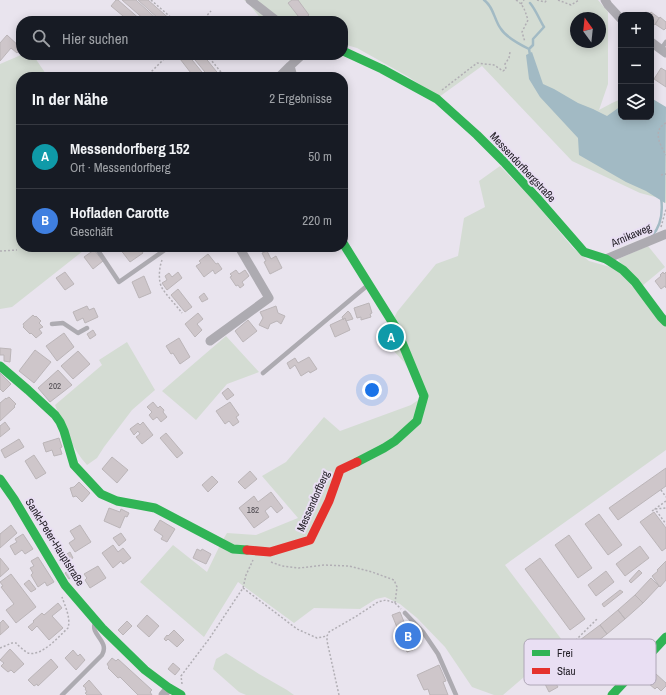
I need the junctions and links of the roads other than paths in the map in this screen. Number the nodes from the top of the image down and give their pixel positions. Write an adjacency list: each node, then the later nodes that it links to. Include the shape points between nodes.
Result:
1 (250, 0): 3 (street)
2 (605, 0): 4 (street)
3 (271, 16)
4 (618, 16)
5 (654, 43): 6 (street)
6 (664, 48)
7 (348, 53): 17 (street, Messendorfbergstraße, via 437,99 477,135 584,252)
8 (297, 60): 9 (street)
9 (290, 66): 10 (street); 11 (street)
10 (283, 72)
11 (292, 72)
12 (666, 234): 17 (street, Arnikaweg)
13 (348, 251): 18 (street, Messendorfberg)
14 (99, 252): 15 (lane, via 119,282)
15 (164, 252)
16 (242, 252): 22 (street, via 269,298)
17 (606, 259): 19 (street, Messendorfbergstraße, via 635,282)
18 (369, 284): 23 (street, Messendorfberg, via 396,328 424,396 417,421 395,441 340,470 329,501 310,540 270,552 233,549 155,508 117,502 101,494 74,465 64,431 55,415); 24 (lane)
19 (666, 322)
20 (52, 324): 21 (lane, via 63,323 78,333)
21 (87, 328)
22 (210, 341)
23 (0, 366)
24 (263, 373)
25 (0, 479): 27 (street, Sankt-Peter-Hauptstraße, via 65,585)
26 (405, 613): 34 (lane, via 423,632 438,654)
27 (96, 621): 31 (street, Sankt-Peter-Hauptstraße); 33 (lane, via 94,629 103,642 104,652)
28 (666, 637): 29 (street)
29 (656, 648)
30 (621, 685): 35 (street)
31 (166, 692): 32 (street, Sankt-Peter-Hauptstraße)
32 (182, 693)
33 (62, 695)
34 (456, 695)
35 (612, 695)

